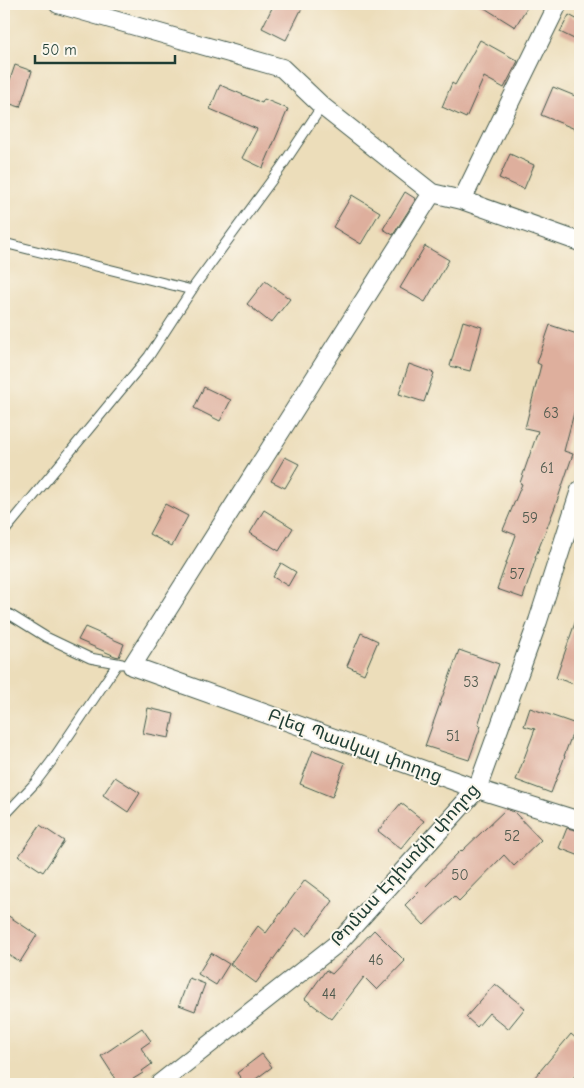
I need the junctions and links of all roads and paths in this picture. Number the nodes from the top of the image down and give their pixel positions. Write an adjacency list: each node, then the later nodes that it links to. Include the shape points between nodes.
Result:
1 (58, 4): 3 (street, via 282,68)
2 (558, 4): 5 (street)
3 (322, 106): 4 (street); 8 (lane)
4 (432, 193): 5 (street); 12 (street)
5 (462, 200): 6 (street)
6 (580, 242)
7 (4, 243): 8 (lane)
8 (192, 290): 10 (lane, via 149,356)
9 (580, 490): 13 (street, Թոմաս Էդիսոնի փողոց, via 538,621)
10 (4, 532)
11 (4, 611): 12 (lane, via 46,637 90,658)
12 (125, 664): 13 (street, Բլեզ Պասկալ փողոց); 14 (lane, via 40,776)
13 (477, 789): 15 (street, Բլեզ Պասկալ փողոց); 16 (street, Թոմաս Էդիսոնի փողոց, via 339,942)
14 (4, 816)
15 (580, 821)
16 (159, 1084)

